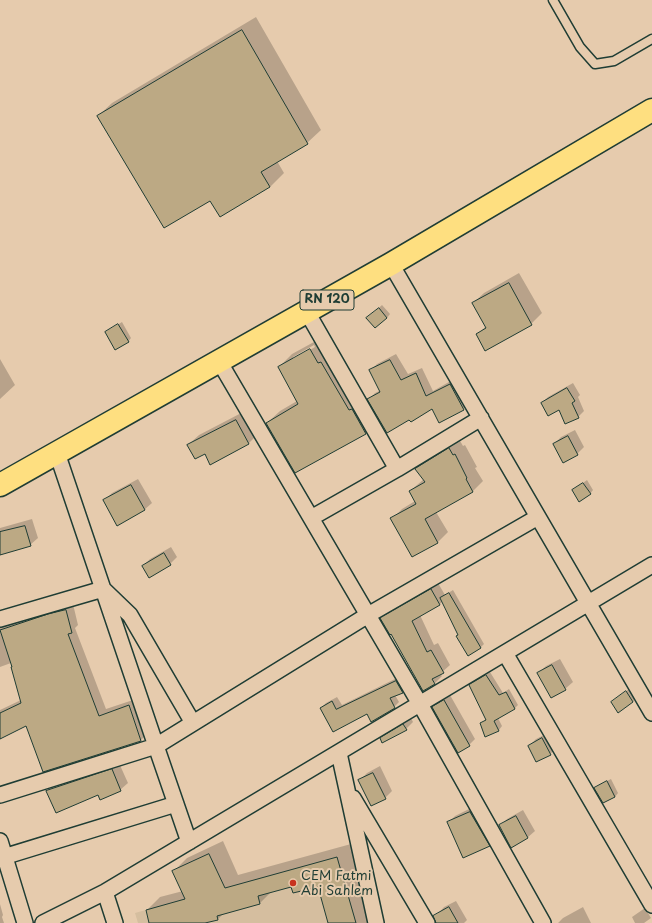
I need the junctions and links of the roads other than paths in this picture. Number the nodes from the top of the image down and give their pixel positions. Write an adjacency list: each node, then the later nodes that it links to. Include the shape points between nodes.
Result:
1 (553, 0): 2 (lane, via 580,47 596,64 614,61)
2 (652, 39)
3 (652, 110): 4 (main road, RN 120)
4 (391, 264): 5 (main road, RN 120); 7 (street)
5 (307, 312): 6 (main road, RN 120); 9 (street)
6 (220, 361): 8 (main road, RN 120); 12 (street)
7 (481, 418): 9 (street); 11 (street)
8 (57, 453): 10 (main road, RN 120); 14 (street)
9 (397, 470): 12 (street)
10 (0, 485)
11 (538, 517): 15 (street); 16 (street)
12 (311, 518): 16 (street)
13 (652, 565): 15 (street)
14 (103, 589): 17 (street); 21 (street, via 130,615); 22 (street)
15 (588, 603): 18 (street); 20 (street)
16 (368, 615): 19 (street); 21 (street)
17 (0, 619)
18 (505, 653): 19 (street); 31 (street)
19 (420, 704): 23 (street); 37 (street)
20 (652, 712)
21 (193, 723): 22 (street)
22 (156, 746): 25 (street); 26 (street)
23 (340, 753): 24 (street); 28 (street)
24 (346, 786): 35 (street); 36 (street)
25 (0, 795)
26 (176, 804): 28 (street); 29 (street)
27 (0, 841): 29 (street)
28 (189, 842): 30 (street)
29 (2, 858): 32 (street)
30 (105, 892): 33 (street); 34 (street)
31 (652, 905)
32 (25, 923)
33 (43, 923)
34 (115, 923)
35 (376, 923)
36 (427, 923)
37 (543, 923)

